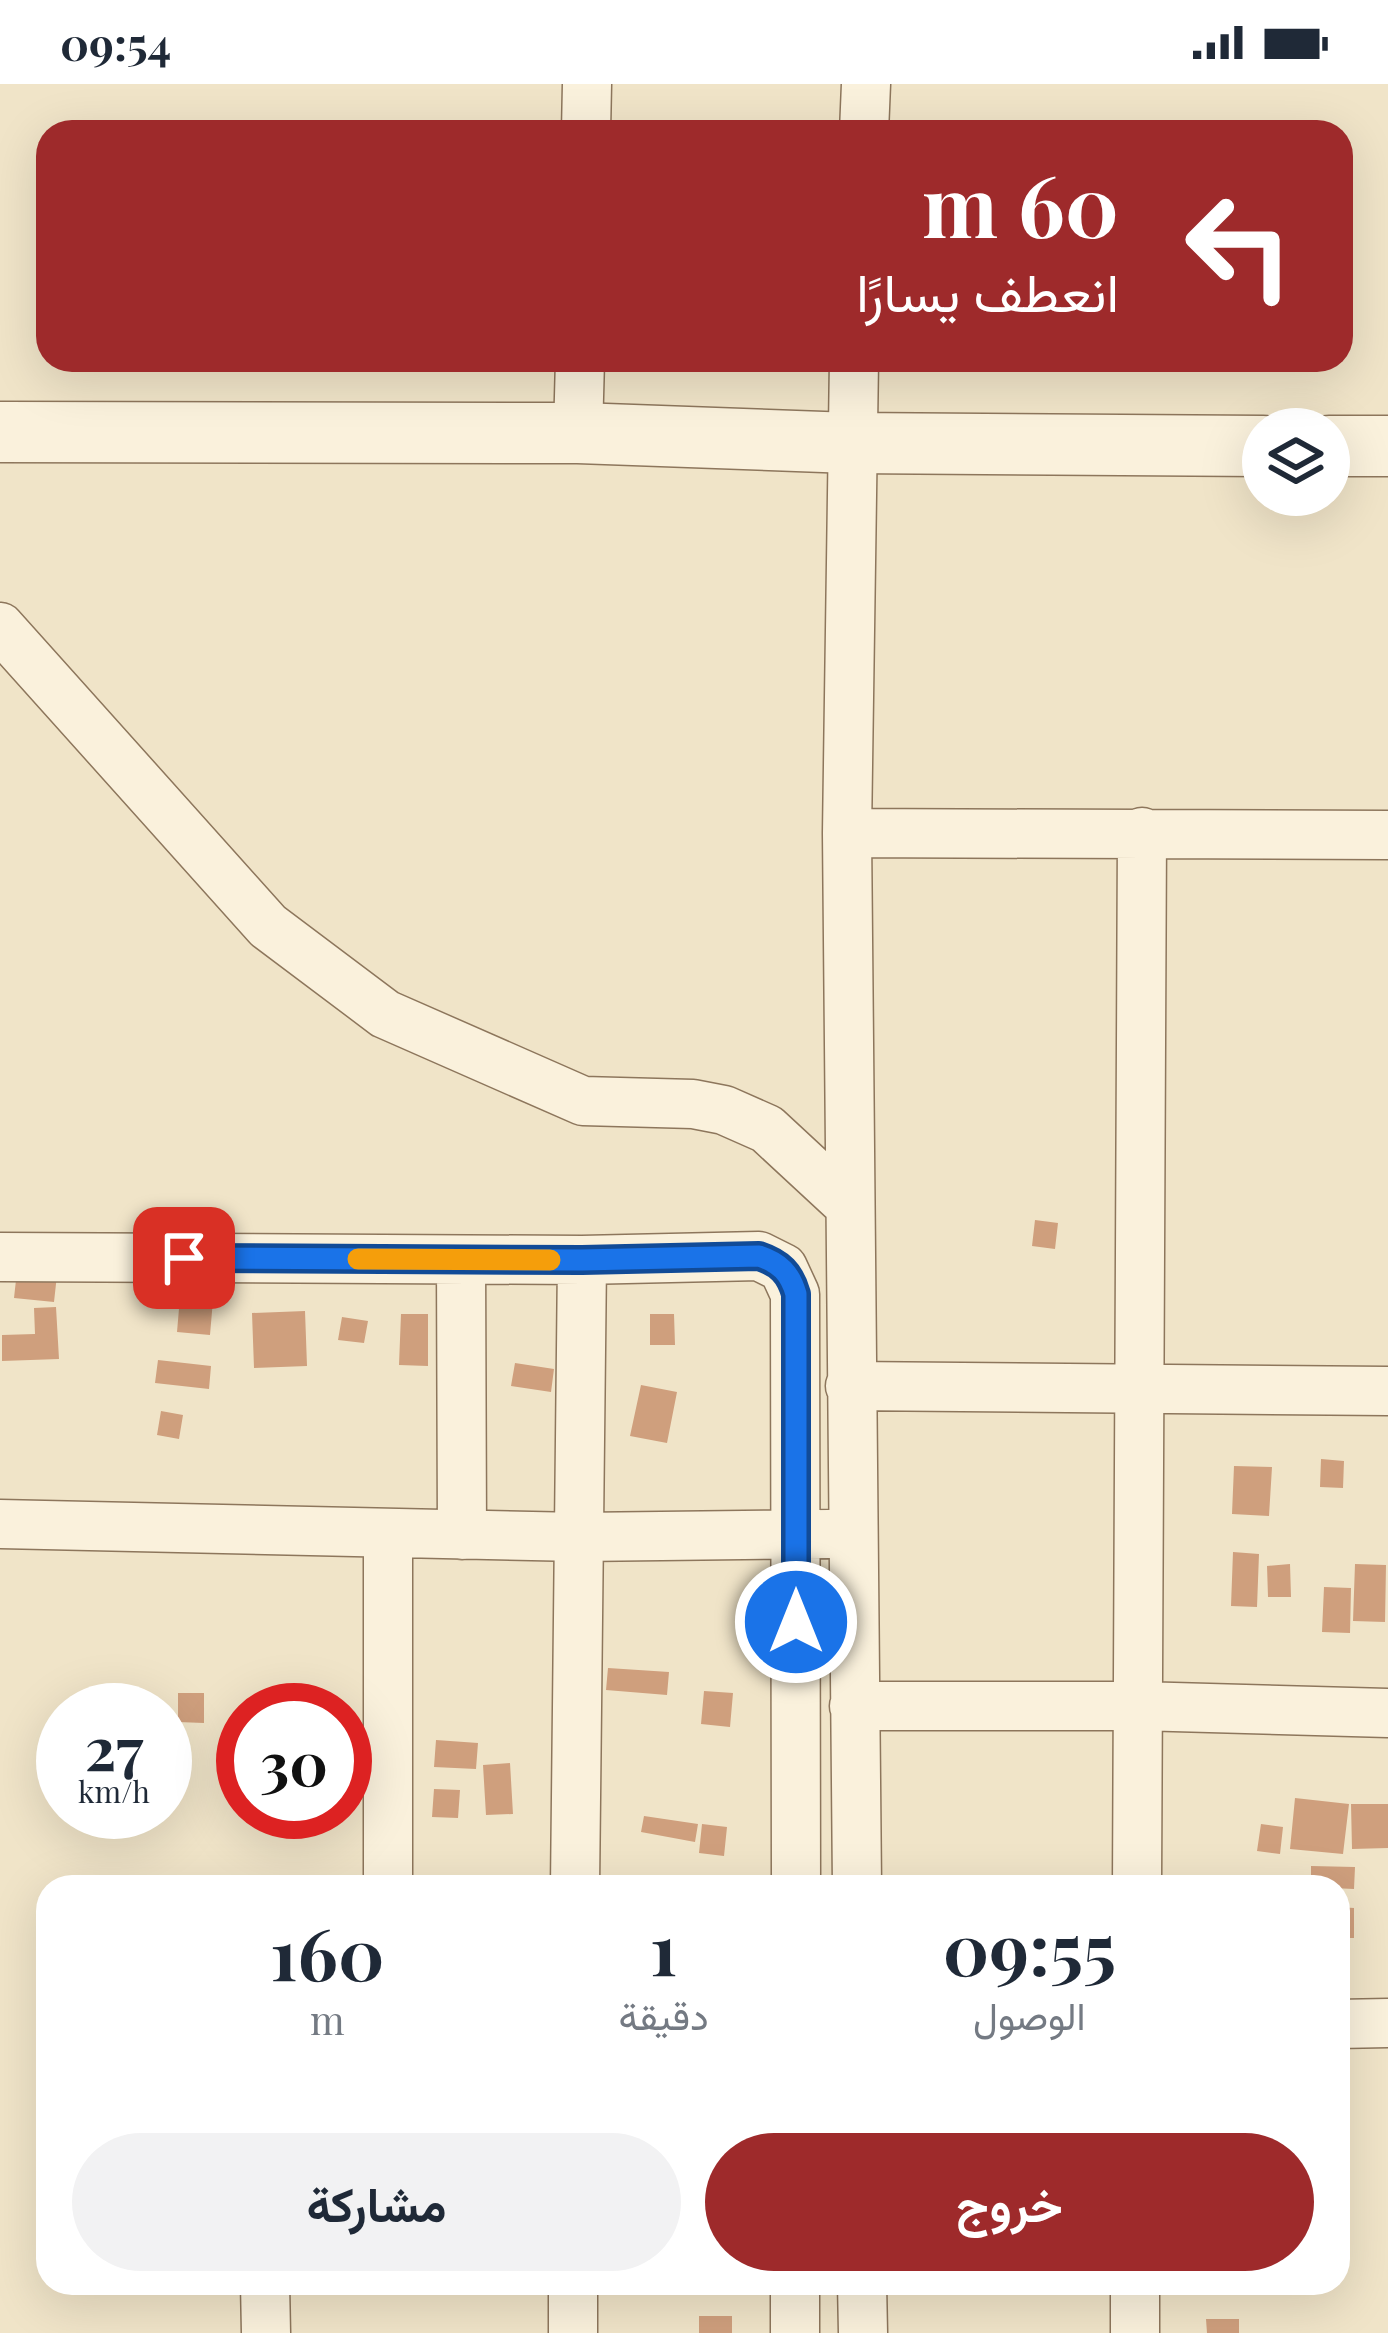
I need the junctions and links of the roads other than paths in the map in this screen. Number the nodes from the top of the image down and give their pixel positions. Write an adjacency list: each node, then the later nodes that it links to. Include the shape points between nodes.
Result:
1 (587, 84): 3 (street)
2 (866, 84): 4 (street)
3 (586, 120)
4 (864, 120)
5 (580, 372): 8 (street)
6 (853, 372): 9 (street)
7 (0, 432): 8 (street)
8 (578, 433): 9 (street)
9 (850, 443): 10 (street); 15 (street)
10 (1242, 446)
11 (1350, 446): 12 (street)
12 (1388, 446)
13 (0, 627): 17 (street, via 268,926 385,1014 583,1101 724,1109 767,1129)
14 (1142, 832): 15 (street); 16 (street); 22 (street)
15 (847, 833): 17 (street)
16 (1388, 835)
17 (848, 1205): 21 (street)
18 (0, 1257): 19 (street)
19 (461, 1260): 20 (street); 26 (street)
20 (582, 1260): 27 (street, via 759,1256 783,1268 796,1294); 29 (street)
21 (850, 1386): 22 (street); 28 (street)
22 (1140, 1388): 23 (street); 31 (street)
23 (1388, 1391)
24 (0, 1524): 25 (street)
25 (388, 1533): 26 (street); 33 (street)
26 (461, 1534): 29 (street)
27 (797, 1534): 28 (street); 29 (street); 35 (street)
28 (852, 1534): 30 (street)
29 (579, 1538): 34 (street)
30 (854, 1706): 31 (street); 36 (street)
31 (1138, 1706): 32 (street); 37 (street)
32 (1388, 1713)
33 (388, 1875)
34 (575, 1875)
35 (796, 1875)
36 (857, 1875)
37 (1137, 1875)
38 (1350, 2024): 39 (street)
39 (1388, 2024)
40 (266, 2295): 45 (street)
41 (573, 2295): 46 (street)
42 (795, 2295): 47 (street)
43 (862, 2295): 48 (street)
44 (1135, 2295): 49 (street)
45 (266, 2333)
46 (573, 2333)
47 (795, 2333)
48 (863, 2333)
49 (1135, 2333)

